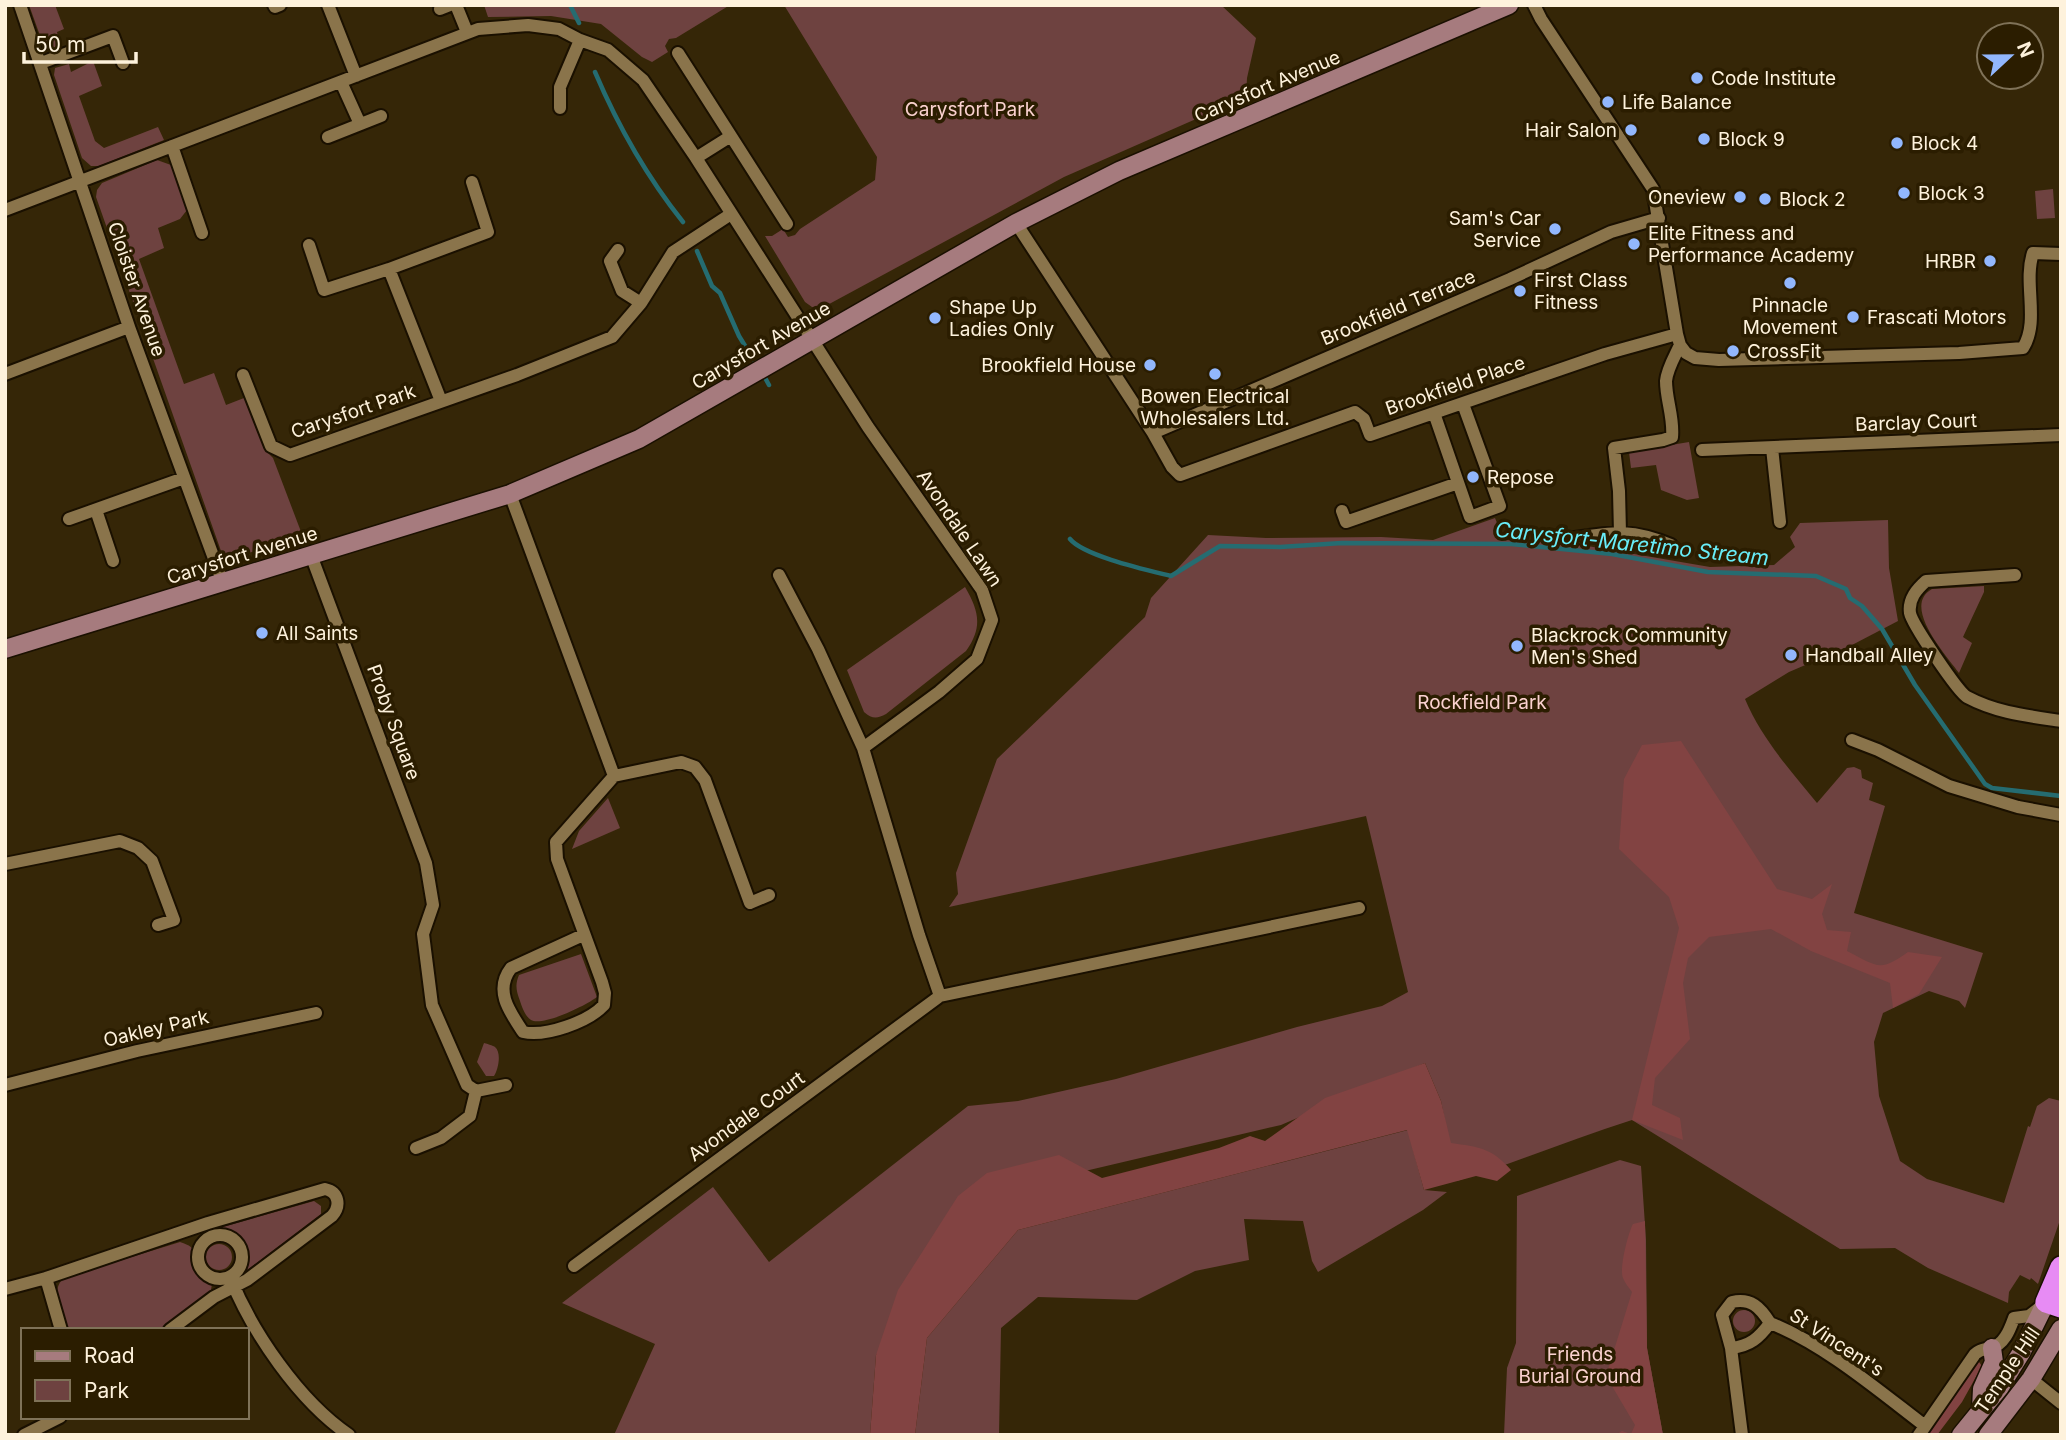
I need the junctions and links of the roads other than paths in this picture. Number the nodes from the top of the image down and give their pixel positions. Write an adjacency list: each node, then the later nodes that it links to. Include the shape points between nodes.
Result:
1 (20, 5): 11 (street, Cloister Avenue)
2 (274, 5): 3 (street)
3 (280, 5)
4 (328, 5): 13 (street)
5 (456, 5): 8 (street)
6 (1509, 5): 27 (main road, Carysfort Avenue, via 1119,172)
7 (1534, 5): 26 (street, via 1653,190)
8 (467, 32): 9 (street, via 528,25 559,29); 13 (street)
9 (580, 40): 15 (street, via 560,87); 21 (street, via 608,50 643,80)
10 (678, 53): 18 (street)
11 (41, 63): 12 (street, via 113,36); 22 (street, Cloister Avenue)
12 (123, 63)
13 (356, 76): 14 (street)
14 (341, 82): 17 (street); 20 (street)
15 (560, 108)
16 (380, 116): 17 (street)
17 (360, 124): 19 (street)
18 (731, 136): 21 (street); 28 (street)
19 (328, 137)
20 (172, 146): 22 (street); 29 (street)
21 (696, 158): 25 (street)
22 (81, 182): 24 (street); 35 (street, Cloister Avenue)
23 (472, 182): 33 (street, via 488,232)
24 (5, 210)
25 (731, 214): 34 (street, Carysfort Park, via 674,252); 36 (street)
26 (1659, 218): 37 (street); 43 (street, Brookfield Terrace, via 1611,232)
27 (1016, 223): 36 (main road, Carysfort Avenue); 43 (street)
28 (786, 224)
29 (202, 233)
30 (309, 246): 33 (street, via 324,290)
31 (618, 250): 34 (street, via 610,261 622,291)
32 (2061, 254): 37 (street, via 2033,253 2029,265 2030,337 2023,348 1719,360 1695,358)
33 (389, 269): 40 (street, Carysfort Park)
34 (641, 303): 40 (street, Carysfort Park, via 612,337)
35 (129, 327): 38 (street); 47 (street, Cloister Avenue)
36 (810, 340): 49 (main road, Carysfort Avenue, via 639,439); 65 (street, Avondale Lawn, via 982,590 992,620 977,659)
37 (1679, 340): 41 (street, Brookfield Place, via 1605,354); 54 (street, via 1666,381 1672,436 1614,448)
38 (5, 374)
39 (243, 375): 40 (street, Carysfort Park, via 271,446 290,454)
40 (441, 401)
41 (1464, 404): 42 (street, Brookfield Place); 48 (street, via 1500,506 1470,517)
42 (1434, 413): 43 (street, Brookfield Place, via 1370,435 1364,419 1355,412 1180,475); 48 (street)
43 (1153, 433)
44 (2061, 435): 45 (street, Barclay Court)
45 (1772, 448): 46 (street, Barclay Court); 53 (street)
46 (1702, 450)
47 (184, 478): 50 (street); 61 (street, Cloister Avenue)
48 (1458, 483): 51 (street, via 1346,522)
49 (510, 494): 57 (main road, Carysfort Avenue); 66 (street)
50 (96, 510): 52 (street); 58 (street)
51 (1342, 511)
52 (69, 519)
53 (1780, 522)
54 (1620, 533): 55 (street); 56 (street, via 1646,535)
55 (1574, 538)
56 (1671, 545)
57 (311, 555): 61 (main road, Carysfort Avenue); 77 (street, Proby Square, via 426,863 433,905 423,934 432,1005 467,1085)
58 (113, 561)
59 (779, 575): 65 (street)
60 (2015, 575): 63 (street, via 1926,581 1911,600 1910,614 1964,695 1999,711)
61 (223, 583): 62 (main road, Carysfort Avenue)
62 (5, 649)
63 (2061, 721)
64 (1852, 740): 67 (street, via 1949,786)
65 (863, 748): 73 (street)
66 (614, 776): 69 (street, via 681,762 695,767 705,780 750,903); 72 (street, via 556,842 557,859)
67 (2061, 815)
68 (5, 864): 71 (street, via 120,841 152,861 174,920)
69 (769, 895)
70 (1359, 908): 73 (street, Avondale Court)
71 (158, 925)
72 (583, 935): 72 (street, via 511,968 504,977 502,988 523,1032 534,1034 586,1019 604,1005 602,982)
73 (940, 996): 81 (street, Avondale Court)
74 (317, 1013): 75 (street, Oakley Park)
75 (5, 1085)
76 (506, 1085): 77 (street)
77 (477, 1091): 78 (street, via 470,1116 441,1138)
78 (416, 1148)
79 (193, 1228): 80 (street); 83 (street); 84 (street, via 325,1189 333,1192 338,1206 332,1216)
80 (205, 1241): 84 (street, via 198,1253 204,1273); 84 (street, via 218,1235 238,1245 242,1259)
81 (574, 1266)
82 (2061, 1267): 86 (highway)
83 (46, 1278): 85 (street); 88 (street)
84 (232, 1282): 89 (street); 99 (street, via 279,1364 321,1413)
85 (5, 1289)
86 (2054, 1304): 92 (street, St Vincent's, via 2029,1317 2014,1318); 95 (main road, Temple Hill)
87 (1770, 1323): 91 (street, St Vincent's, via 1759,1338); 91 (street, via 1762,1310 1744,1300 1732,1302 1722,1315); 97 (street, St Vincent's, via 1792,1331)
88 (60, 1328)
89 (173, 1328)
90 (2061, 1329): 93 (main road, Temple Hill)
91 (1731, 1348): 100 (street)
92 (1992, 1349): 95 (main road, via 1994,1362 1982,1389); 97 (street, St Vincent's, via 1975,1354)
93 (2031, 1379): 94 (street); 102 (main road, Temple Hill)
94 (2061, 1403)
95 (1981, 1409): 101 (main road, Temple Hill)
96 (56, 1419): 98 (street)
97 (1922, 1430)
98 (24, 1435)
99 (349, 1435)
100 (1742, 1435)
101 (1961, 1435)
102 (1988, 1435)

